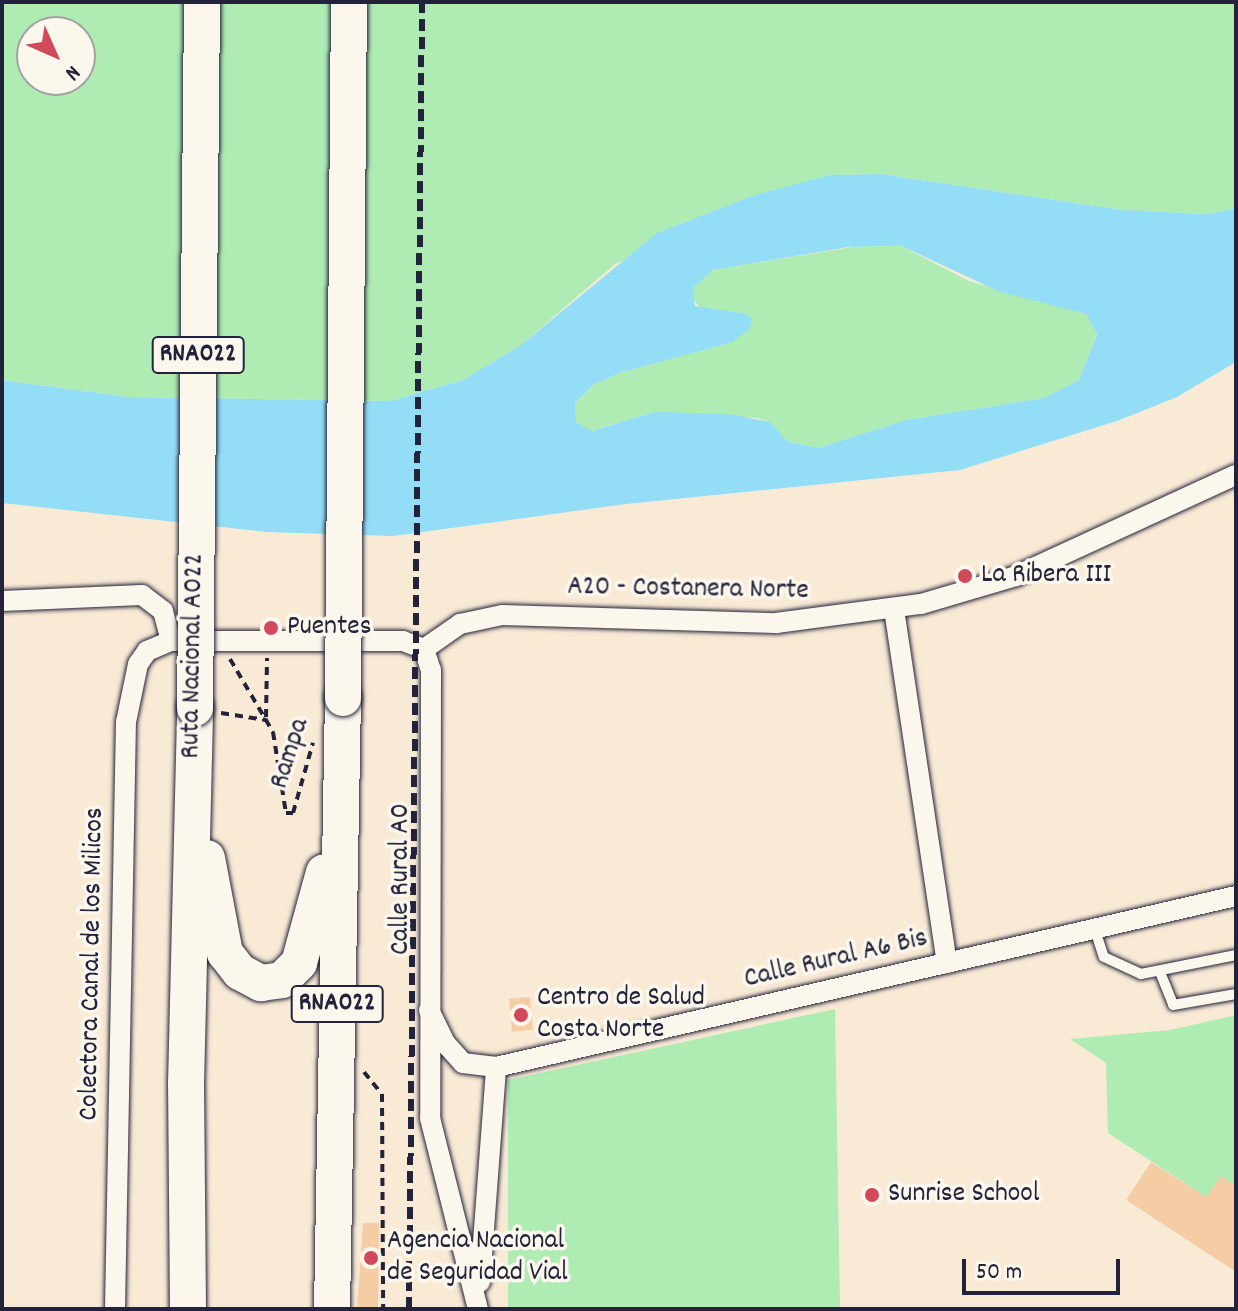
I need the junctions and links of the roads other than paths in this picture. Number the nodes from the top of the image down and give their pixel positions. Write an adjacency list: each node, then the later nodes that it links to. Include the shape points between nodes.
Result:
1 (202, 2): 8 (highway, Ruta Nacional A022 / RNA022, bridge)
2 (349, 2): 9 (highway, RNA022, bridge)
3 (1236, 475): 5 (street, A20 - Costanera Norte, via 1016,576)
4 (2, 601): 6 (street, via 142,595 163,611)
5 (894, 609): 7 (street, A20 - Costanera Norte, via 776,623 502,615 460,624); 13 (street)
6 (171, 641): 7 (street, via 403,641); 19 (street, Colectora Canal de los Milicos, via 147,651 127,700)
7 (424, 649): 16 (street, Calle Rural A0, via 431,670)
8 (193, 774): 9 (highway, via 225,953 240,972 261,983 282,980 304,952); 20 (highway, Ruta Nacional A022 / RNA022)
9 (340, 806): 21 (highway, RNA022)
10 (1236, 896): 11 (street, Calle Rural A6 Bis)
11 (1095, 930): 13 (street, Calle Rural A6 Bis); 14 (lane, via 1104,957 1113,964 1141,974)
12 (1236, 955): 14 (lane)
13 (947, 963): 17 (street, Calle Rural A6 Bis)
14 (1160, 972): 15 (lane, via 1173,1005)
15 (1236, 994)
16 (429, 1010): 17 (street, Calle Rural A6 Bis, via 463,1063); 18 (street, Calle Rural A0, via 434,1144)
17 (496, 1067): 18 (street, Calle Rural A0)
18 (478, 1303)
19 (115, 1309)
20 (188, 1309)
21 (332, 1309)

